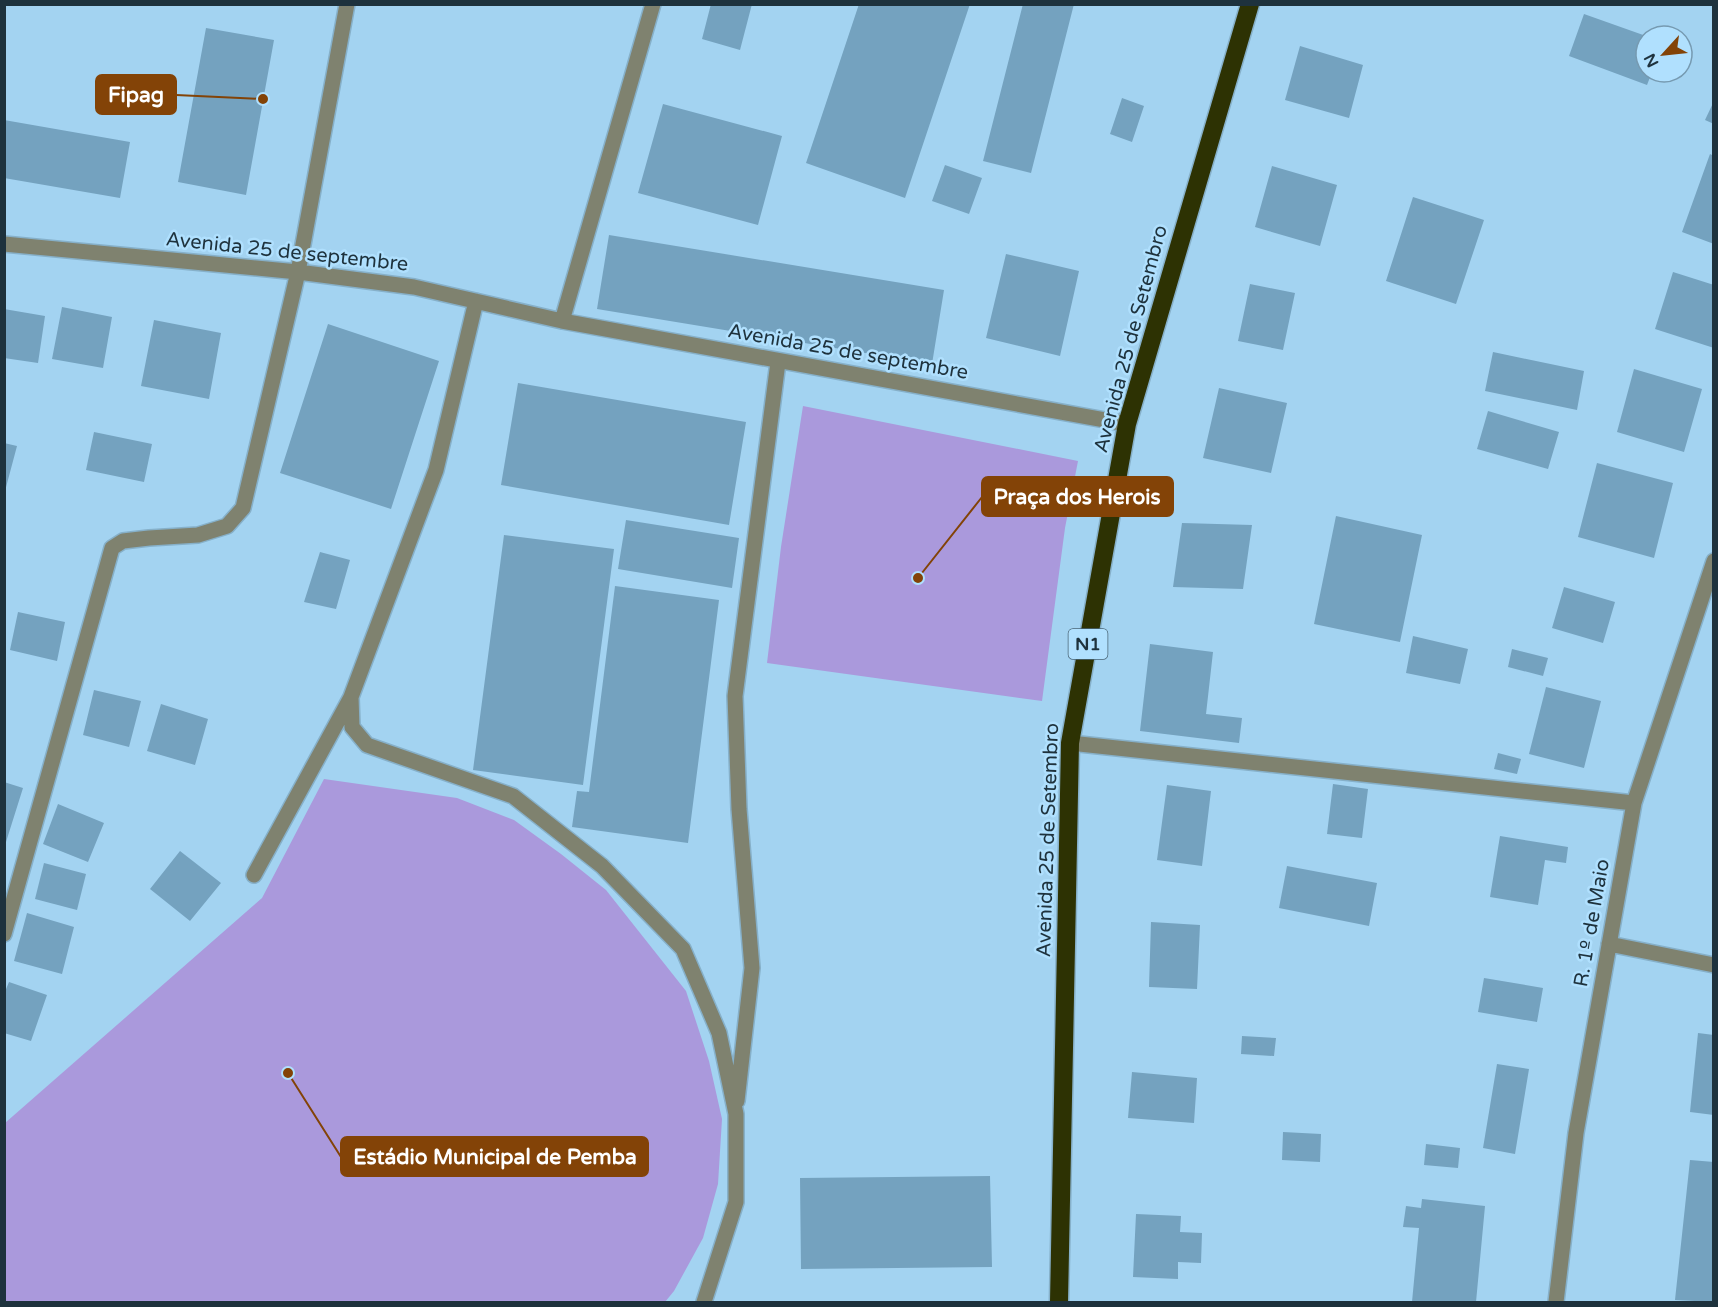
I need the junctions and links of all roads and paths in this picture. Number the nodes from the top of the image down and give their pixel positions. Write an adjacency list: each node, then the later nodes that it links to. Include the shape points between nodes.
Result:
1 (346, 4): 5 (street)
2 (653, 4): 7 (street)
3 (1250, 4): 9 (highway, Avenida 25 de Setembro / N1)
4 (4, 244): 5 (street, Avenida 25 de septembre)
5 (298, 272): 6 (street, Avenida 25 de septembre, via 414,287); 15 (street, via 243,508 227,526 198,535 123,541 112,548)
6 (476, 301): 7 (street, Avenida 25 de septembre); 11 (street, via 436,470)
7 (562, 321): 8 (street, Avenida 25 de septembre)
8 (778, 362): 9 (street, Avenida 25 de septembre); 18 (street, via 735,696 739,809 752,968)
9 (1127, 424): 12 (highway, Avenida 25 de Setembro / N1)
10 (1713, 561): 13 (street, R. 1º de Maio)
11 (351, 697): 14 (street); 18 (street, via 352,727 367,746 513,796 602,866 683,949 718,1033)
12 (1070, 743): 13 (street); 20 (highway, Avenida 25 de Setembro / N1)
13 (1634, 803): 16 (street, R. 1º de Maio)
14 (254, 875)
15 (4, 934)
16 (1609, 944): 17 (street); 21 (street, R. 1º de Maio, via 1576,1132)
17 (1713, 965)
18 (736, 1114): 19 (street, via 736,1202)
19 (704, 1302)
20 (1059, 1302)
21 (1556, 1302)

